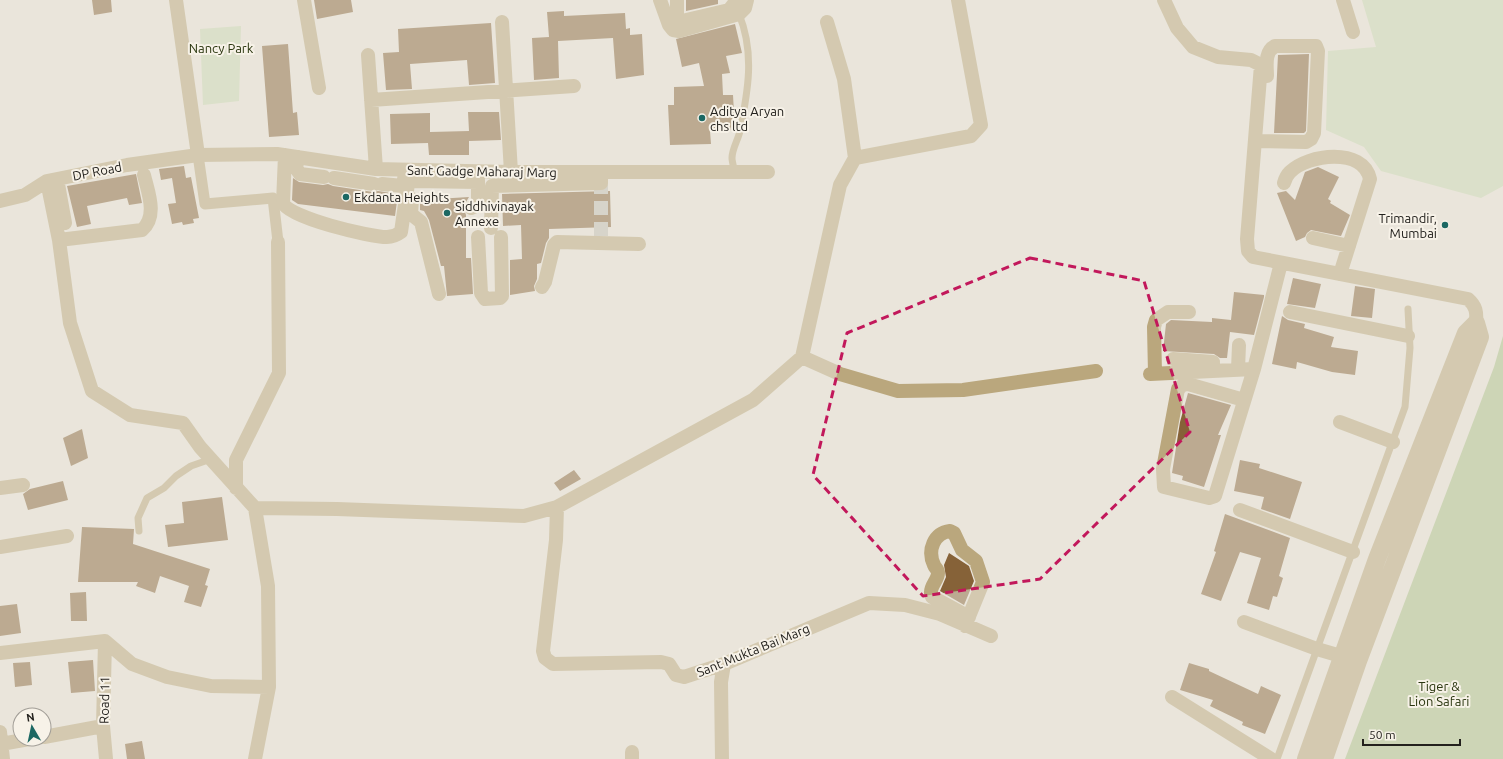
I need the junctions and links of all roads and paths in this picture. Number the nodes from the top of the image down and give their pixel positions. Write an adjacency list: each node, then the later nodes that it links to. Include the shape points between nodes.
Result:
1 (176, 0): 19 (street)
2 (304, 0): 15 (street)
3 (660, 0): 9 (street, via 669,25 673,30 679,31)
4 (677, 0): 9 (street, via 677,17 682,21)
5 (747, 0): 9 (street, via 744,8)
6 (958, 0): 21 (street, via 981,125 971,136)
7 (1164, 0): 18 (street, via 1177,28 1193,47 1218,57 1251,60 1261,64)
8 (1343, 0): 12 (street)
9 (738, 7): 28 (lane, via 746,30 750,56 746,102 732,157)
10 (502, 22): 16 (street)
11 (827, 22): 21 (street, via 844,79)
12 (1353, 32)
13 (368, 56): 17 (street)
14 (574, 86): 16 (street)
15 (319, 88)
16 (507, 91): 17 (street); 25 (street)
17 (371, 100): 23 (street)
18 (1260, 141): 18 (street, via 1306,142 1311,139 1314,133 1318,51 1316,46 1275,46 1270,49 1267,56); 42 (street, via 1248,251 1253,257)
19 (198, 155): 20 (street, Sant Gadge Maharaj Marg); 24 (street, DP Road); 39 (street, via 204,204 273,198)
20 (291, 156): 22 (street, Sant Gadge Maharaj Marg); 30 (street, via 283,203 286,208 319,222 381,236 393,236 401,232); 31 (street, via 300,174)
21 (855, 158): 52 (street, via 840,185)
22 (354, 166): 23 (street, Sant Gadge Maharaj Marg); 31 (street)
23 (376, 169): 30 (street, Sant Gadge Maharaj Marg)
24 (99, 172): 32 (street, DP Road); 38 (street, via 140,171 151,210 148,224 142,230)
25 (511, 172): 27 (street, Sant Gadge Maharaj Marg); 29 (street, Sant Gadge Maharaj Marg)
26 (768, 172): 28 (street, Sant Gadge Maharaj Marg)
27 (601, 173): 28 (street, Sant Gadge Maharaj Marg); 34 (street, via 601,183)
28 (735, 173)
29 (484, 174): 30 (street, Sant Gadge Maharaj Marg); 34 (street); 34 (street, via 489,237); 36 (street, via 478,205)
30 (413, 175): 31 (street, via 402,186); 45 (street, via 411,214 421,222)
31 (353, 181)
32 (56, 182): 35 (street, DP Road, via 25,195); 38 (street)
33 (1284, 183): 41 (street, via 1291,171 1313,160 1329,157 1352,158 1366,167 1370,179)
34 (492, 186)
35 (0, 201)
36 (471, 208)
37 (1313, 238): 41 (street)
38 (64, 240): 62 (street, via 70,323 92,391 130,415 183,423)
39 (278, 242): 65 (street, via 279,373 236,460)
40 (638, 244): 44 (street, via 601,240 555,243)
41 (1349, 246): 43 (street)
42 (1281, 263): 43 (street); 56 (street)
43 (1340, 274): 49 (street, via 1468,299 1477,312)
44 (542, 286)
45 (439, 294)
46 (1408, 309): 50 (lane)
47 (1189, 312): 55 (street, via 1168,312 1156,320 1152,373)
48 (1290, 312): 50 (street)
49 (1476, 322): 79 (street, via 1466,333 1376,559)
50 (1408, 336): 61 (lane, via 1410,348 1405,407)
51 (1239, 345): 57 (street)
52 (802, 357): 58 (street, via 840,374 898,391 963,390); 66 (street, via 753,400)
53 (1173, 359): 55 (street)
54 (1212, 362): 55 (street)
55 (1198, 366): 57 (street)
56 (1254, 368): 57 (street); 59 (street)
57 (1238, 369)
58 (1096, 371)
59 (1244, 400): 59 (street, via 1215,496 1209,498 1164,487 1163,469 1178,389 1188,384)
60 (1340, 422): 61 (street)
61 (1393, 442): 72 (lane)
62 (211, 459): 65 (street); 69 (lane, via 191,466 147,498 138,518)
63 (23, 485): 64 (street)
64 (0, 488)
65 (236, 488): 67 (street)
66 (557, 507): 67 (street, via 524,516); 80 (street, Sant Mukta Bai Marg, via 556,540 543,651 545,658 553,664 661,662 669,664 676,675 684,677)
67 (255, 508): 81 (street, via 268,586)
68 (1240, 510): 72 (street)
69 (139, 531)
70 (67, 536): 71 (street)
71 (0, 547)
72 (1353, 552): 77 (lane)
73 (967, 621): 73 (street, via 983,582 982,577 976,560 962,550 954,533 945,531 932,543 931,553 938,575 930,593); 75 (street, Sant Mukta Bai Marg); 80 (street, Sant Mukta Bai Marg, via 906,605 869,604)
74 (1244, 622): 77 (street)
75 (991, 636)
76 (105, 641): 78 (street); 81 (street, via 132,664 167,677 211,686); 83 (street, Road 11)
77 (1317, 649): 79 (street); 92 (lane)
78 (0, 653)
79 (1350, 659): 93 (street); 94 (street)
80 (724, 664): 90 (street, via 721,682)
81 (269, 687): 89 (street)
82 (1172, 697): 91 (street)
83 (104, 726): 84 (street); 88 (street, Road 11)
84 (52, 735)
85 (1, 738): 86 (street); 87 (street)
86 (12, 738)
87 (3, 759)
88 (106, 759)
89 (255, 759)
90 (722, 759)
91 (1271, 759)
92 (1277, 759)
93 (1306, 759)
94 (1324, 759)

